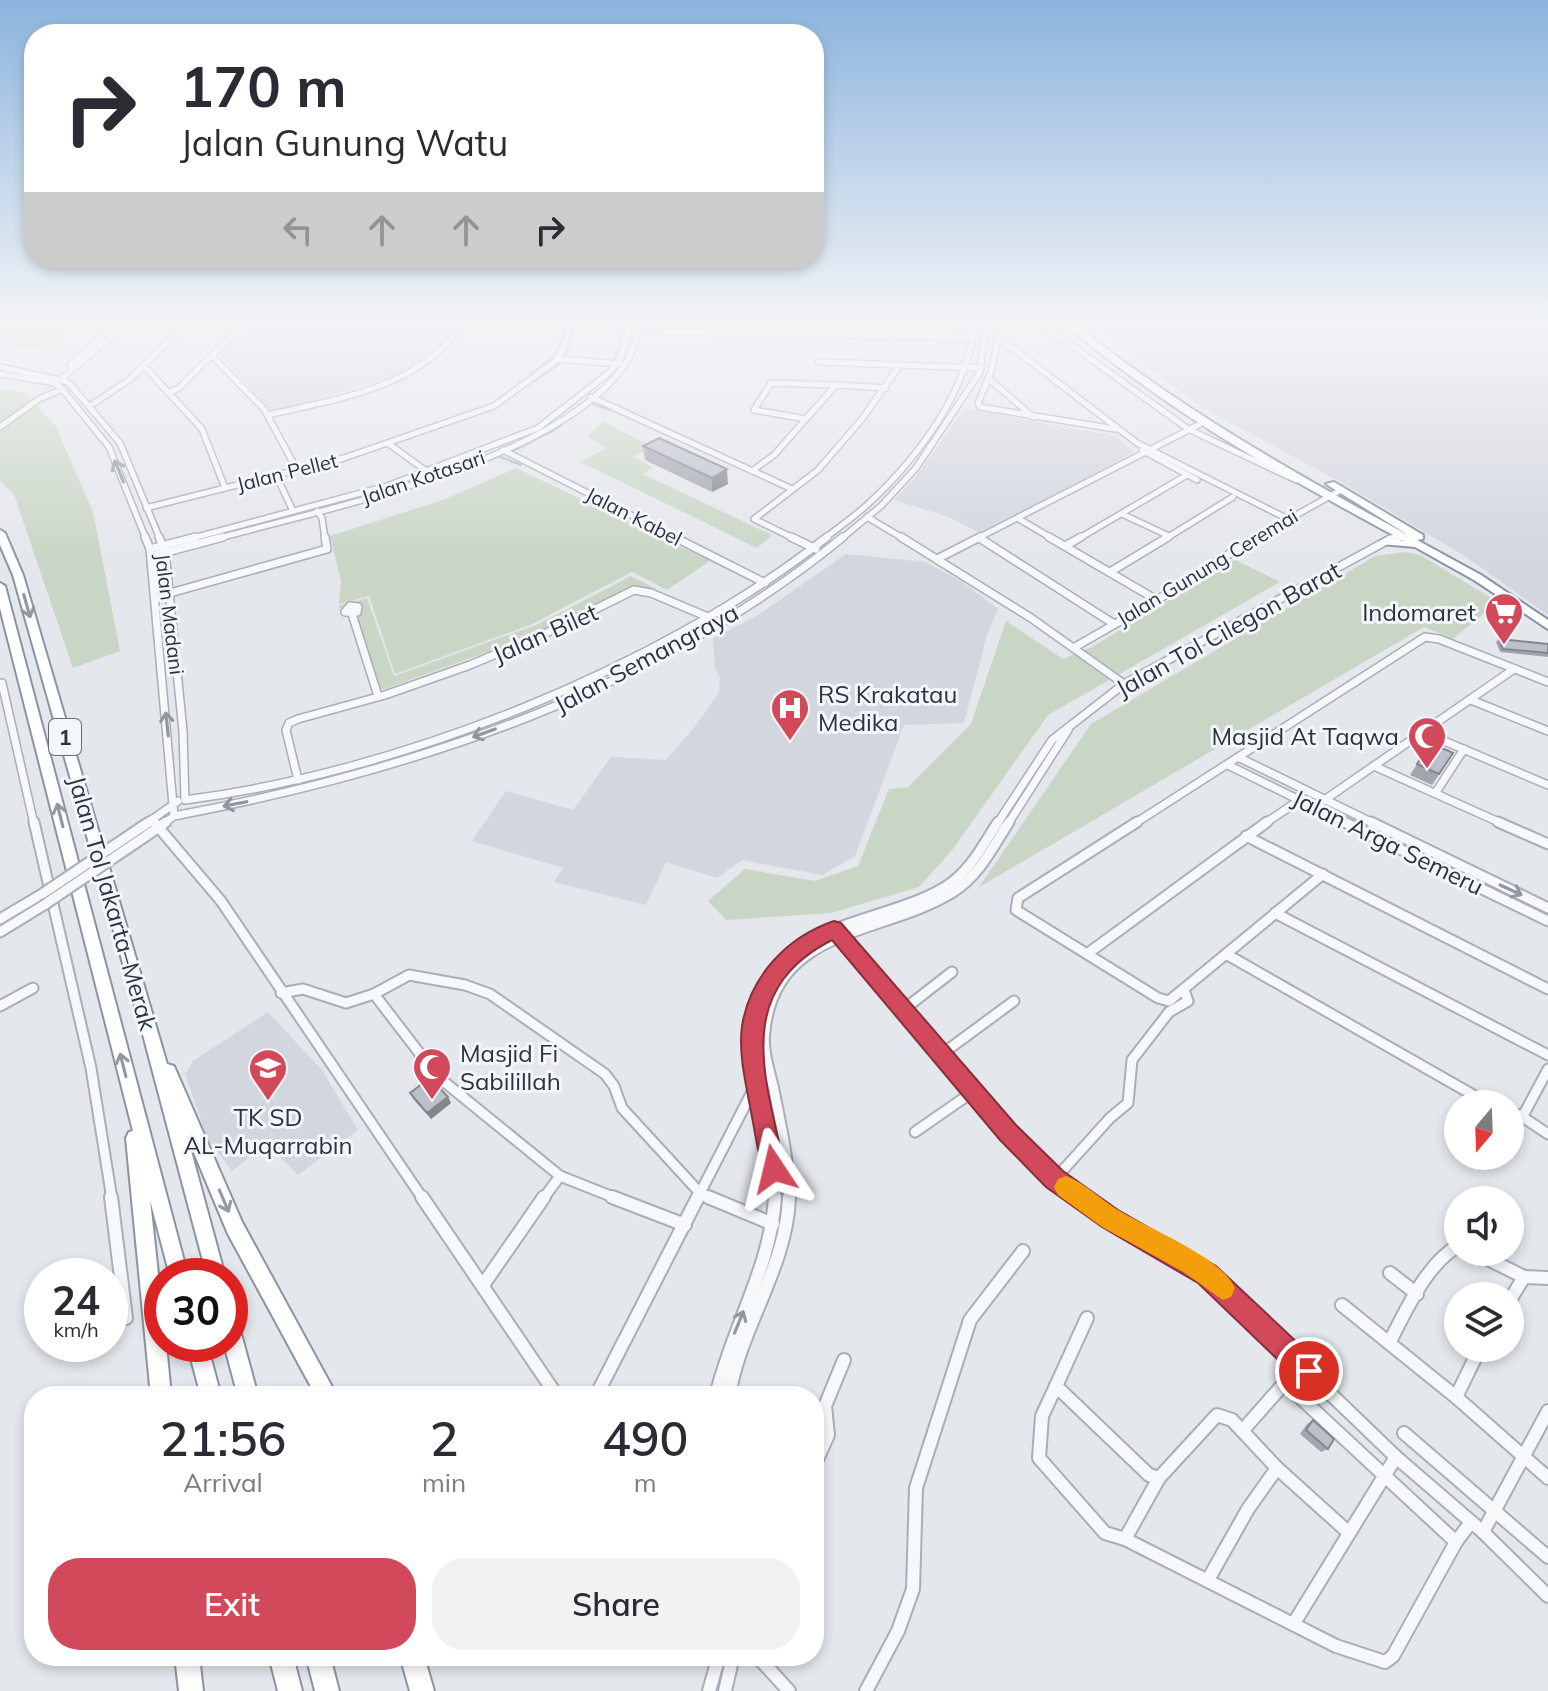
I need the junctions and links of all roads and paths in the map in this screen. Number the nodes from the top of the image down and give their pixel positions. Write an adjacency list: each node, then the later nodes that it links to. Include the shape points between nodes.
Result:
1 (38, 400): 28 (street)
2 (71, 400): 60 (street, Jalan Madani, one-way to 2, via 109,447)
3 (84, 400): 23 (street, Jalan Madani)
4 (98, 400): 23 (street)
5 (175, 400): 40 (street, via 202,429)
6 (256, 400): 24 (street)
7 (323, 400): 24 (street)
8 (502, 400): 31 (street, Jalan Pellet)
9 (576, 400): 36 (street, Jalan Kotasari, via 546,424)
10 (587, 400): 33 (street, Jalan Kotasari, via 553,427)
11 (598, 400): 35 (street)
12 (760, 400): 26 (street, via 754,410)
13 (823, 400): 26 (street)
14 (877, 400): 41 (street, via 818,470)
15 (951, 400): 57 (street, Jalan Semangraya, via 870,502)
16 (960, 400): 49 (street, Jalan Semangraya, via 916,468)
17 (979, 400): 25 (street, via 980,407)
18 (1014, 400): 25 (street)
19 (1080, 400): 30 (street)
20 (1148, 400): 29 (street)
21 (1174, 400): 27 (highway)
22 (1183, 400): 42 (highway)
23 (90, 406): 45 (street, Jalan Madani, via 120,443)
24 (268, 415): 34 (street)
25 (1034, 417): 30 (street)
26 (806, 419): 35 (street)
27 (1204, 422): 29 (street); 39 (highway)
28 (0, 427)
29 (1188, 429): 32 (street); 39 (street)
30 (1116, 430): 32 (street)
31 (389, 444): 34 (street, Jalan Pellet); 36 (street)
32 (1148, 451): 38 (street); 50 (street); 51 (street)
33 (507, 452): 36 (street, Jalan Kotasari); 65 (street, Jalan Kabel)
34 (297, 470): 37 (street, Jalan Pellet)
35 (752, 471): 41 (street)
36 (430, 474): 46 (street, Jalan Kotasari); 47 (street, Jalan Kotasari)
37 (276, 475): 40 (street, Jalan Pellet); 46 (street)
38 (1187, 475): 44 (street); 48 (street)
39 (1314, 485): 43 (highway)
40 (225, 488): 45 (street, Jalan Pellet)
41 (792, 489): 57 (street, via 754,519)
42 (1341, 490): 43 (street, Jalan Gunung Ceremai); 54 (highway)
43 (1330, 494): 51 (street, Jalan Gunung Ceremai); 54 (highway)
44 (1233, 497): 51 (street); 53 (street)
45 (146, 508): 59 (street, Jalan Madani)
46 (293, 511): 59 (street, Jalan Kotasari)
47 (317, 511): 59 (street, Jalan Kotasari); 67 (street, via 327,549)
48 (1122, 514): 53 (street); 56 (street)
49 (867, 517): 61 (street, Jalan Semangraya); 62 (street)
50 (1019, 519): 55 (street); 56 (street)
51 (1283, 519): 68 (street, Jalan Gunung Ceremai)
52 (0, 533): 121 (highway, Jalan Tol Jakarta–Merak / 1, one-way to 121, via 18,575)
53 (1169, 536): 63 (street)
54 (1396, 536): 58 (highway); 58 (highway); 64 (highway); 79 (street, Jalan Tol Cilegon Barat)
55 (981, 539): 62 (street); 73 (street)
56 (1067, 545): 63 (street)
57 (813, 547): 61 (street); 65 (street, Jalan Semangraya)
58 (1423, 548): 64 (highway)
59 (163, 549): 60 (street, Jalan Kotasari); 67 (street, Jalan Madani)
60 (151, 552): 96 (street, Jalan Madani, one-way to 60)
61 (825, 552): 83 (street, Jalan Semangraya, via 793,578 671,650)
62 (939, 558): 75 (street)
63 (1110, 572): 68 (street)
64 (1470, 573): 74 (highway)
65 (765, 583): 71 (street, Jalan Semangraya)
66 (0, 586): 128 (highway, Jalan Tol Jakarta–Merak / 1, one-way to 66)
67 (170, 593): 94 (street, Jalan Madani)
68 (1157, 600): 73 (street, Jalan Gunung Ceremai)
69 (689, 612): 71 (street, Jalan Bilet); 72 (street); 80 (street, Jalan Bilet, via 646,590 634,590 553,633)
70 (352, 614): 80 (street)
71 (708, 617): 72 (street, Jalan Semangraya)
72 (697, 624): 82 (street, Jalan Semangraya)
73 (1114, 624): 75 (street, Jalan Gunung Ceremai)
74 (1548, 625)
75 (1075, 647): 79 (street)
76 (1514, 669): 78 (street); 81 (street); 87 (street, via 1425,637)
77 (1, 681): 140 (street, via 62,929 101,1124)
78 (1548, 682)
79 (1124, 684): 109 (street, Jalan Tol Cilegon Barat, via 1070,726 963,887 940,901)
80 (378, 696): 90 (street, Jalan Bilet, via 289,723 286,730)
81 (1471, 700): 84 (street); 85 (street)
82 (519, 708): 83 (street); 90 (street, Jalan Semangraya, via 403,752)
83 (526, 718): 98 (street, Jalan Semangraya, one-way to 98, via 406,761 273,797)
84 (1548, 731)
85 (1423, 732): 86 (street); 89 (street)
86 (1464, 749): 91 (street); 92 (street)
87 (1240, 758): 88 (street); 95 (street, Jalan Arga Semeru)
88 (1228, 765): 93 (street, Jalan Arga Semeru); 110 (street, via 1015,902 1016,910)
89 (1374, 766): 92 (street); 95 (street)
90 (298, 780): 94 (street, Jalan Semangraya)
91 (1548, 785)
92 (1436, 792): 102 (street)
93 (1301, 799): 97 (street, Jalan Arga Semeru); 101 (street)
94 (185, 800): 96 (street, Jalan Semangraya); 98 (street, Jalan Madani)
95 (1324, 800): 97 (street); 104 (street, Jalan Arga Semeru, one-way to 104)
96 (173, 801): 98 (street, Jalan Madani); 99 (street)
97 (1316, 806): 107 (street, Jalan Arga Semeru)
98 (179, 815): 99 (street)
99 (156, 823): 100 (street); 116 (street, via 214,892)
100 (143, 832): 106 (street, bridge); 108 (street, bridge)
101 (1246, 836): 103 (street); 110 (street)
102 (1548, 844)
103 (1323, 874): 105 (street); 114 (street)
104 (1548, 908)
105 (1275, 913): 111 (street); 123 (street)
106 (0, 919)
107 (1548, 921)
108 (0, 932)
109 (837, 933): 120 (street); 125 (street, via 803,945 784,960 762,993 752,1027); 164 (street, via 788,973 765,1027 785,1147 789,1214)
110 (1087, 954): 115 (street, via 1164,1000)
111 (1226, 954): 115 (street); 126 (street)
112 (952, 972): 120 (street)
113 (33, 988): 119 (street)
114 (1548, 989)
115 (1184, 990): 134 (street, via 1188,1001 1169,1012 1132,1060 1128,1103)
116 (281, 993): 117 (street, via 303,989 346,1003); 148 (street)
117 (374, 994): 133 (street, via 442,1080); 135 (street, via 409,975 490,994 605,1074 622,1108)
118 (1014, 1001): 122 (street)
119 (0, 1006)
120 (903, 1010): 122 (street)
121 (149, 1027): 142 (highway, Jalan Tol Jakarta–Merak / 1); 160 (highway, one-way to 160, via 235,1228)
122 (942, 1054): 127 (street)
123 (1548, 1055)
124 (1548, 1069): 129 (street)
125 (756, 1084): 135 (street); 136 (street, via 772,1150)
126 (1464, 1090)
127 (974, 1091): 131 (street); 134 (street)
128 (131, 1094): 141 (highway, Jalan Tol Jakarta–Merak / 1); 157 (highway)
129 (1524, 1104)
130 (1524, 1120): 132 (street)
131 (915, 1132)
132 (1548, 1134)
133 (560, 1176): 137 (street); 148 (street)
134 (1055, 1179): 171 (street, via 1110,1219 1207,1275)
135 (700, 1193): 136 (street); 137 (street)
136 (773, 1224): 163 (street, one-way to 136)
137 (685, 1225): 162 (street)
138 (1023, 1251): 201 (street, via 970,1320 916,1488 913,1589)
139 (1444, 1256): 149 (street)
140 (118, 1258)
141 (174, 1258)
142 (211, 1258)
143 (1502, 1266): 145 (street)
144 (1390, 1273): 149 (street)
145 (1524, 1277): 146 (street); 147 (street)
146 (1548, 1278)
147 (1521, 1282)
148 (483, 1285): 161 (street)
149 (1417, 1294): 152 (street)
150 (1342, 1305): 152 (street)
151 (1087, 1318): 165 (street)
152 (1389, 1343): 166 (street)
153 (844, 1360): 170 (street, via 825,1406)
154 (202, 1362): 158 (highway)
155 (239, 1362): 159 (highway)
156 (1473, 1362): 166 (street)
157 (160, 1386)
158 (208, 1386)
159 (245, 1386)
160 (322, 1386)
161 (550, 1386)
162 (601, 1386)
163 (718, 1386)
164 (731, 1386)
165 (1056, 1386): 175 (street, via 1149,1475); 181 (street, via 1042,1416 1039,1458 1105,1533)
166 (1456, 1397): 172 (street)
167 (1548, 1411): 172 (street)
168 (1243, 1430): 173 (street); 174 (street, via 1286,1386); 175 (street, via 1217,1415)
169 (1404, 1433): 177 (street)
170 (824, 1444)
171 (1396, 1457): 174 (street); 178 (street)
172 (1524, 1458): 176 (street); 177 (street)
173 (1277, 1468): 179 (street); 184 (street)
174 (1386, 1474): 179 (street); 182 (street)
175 (1159, 1478): 181 (street)
176 (1548, 1478)
177 (1494, 1511): 180 (street); 183 (street)
178 (1471, 1522): 180 (street); 182 (street)
179 (1348, 1532): 186 (street)
180 (1483, 1532): 185 (street)
181 (1125, 1539): 184 (street)
182 (1456, 1542): 186 (street, via 1385,1662 1338,1647)
183 (1548, 1557)
184 (1209, 1578): 186 (street)
185 (1548, 1596)
186 (1294, 1623)
187 (188, 1666): 194 (highway)
188 (284, 1666): 195 (highway)
189 (321, 1666): 196 (highway)
190 (415, 1666): 197 (highway)
191 (716, 1666): 198 (street)
192 (731, 1666): 199 (street)
193 (766, 1666): 200 (street)
194 (191, 1691)
195 (290, 1691)
196 (327, 1691)
197 (422, 1691)
198 (709, 1691)
199 (725, 1691)
200 (789, 1691)
201 (866, 1691)

